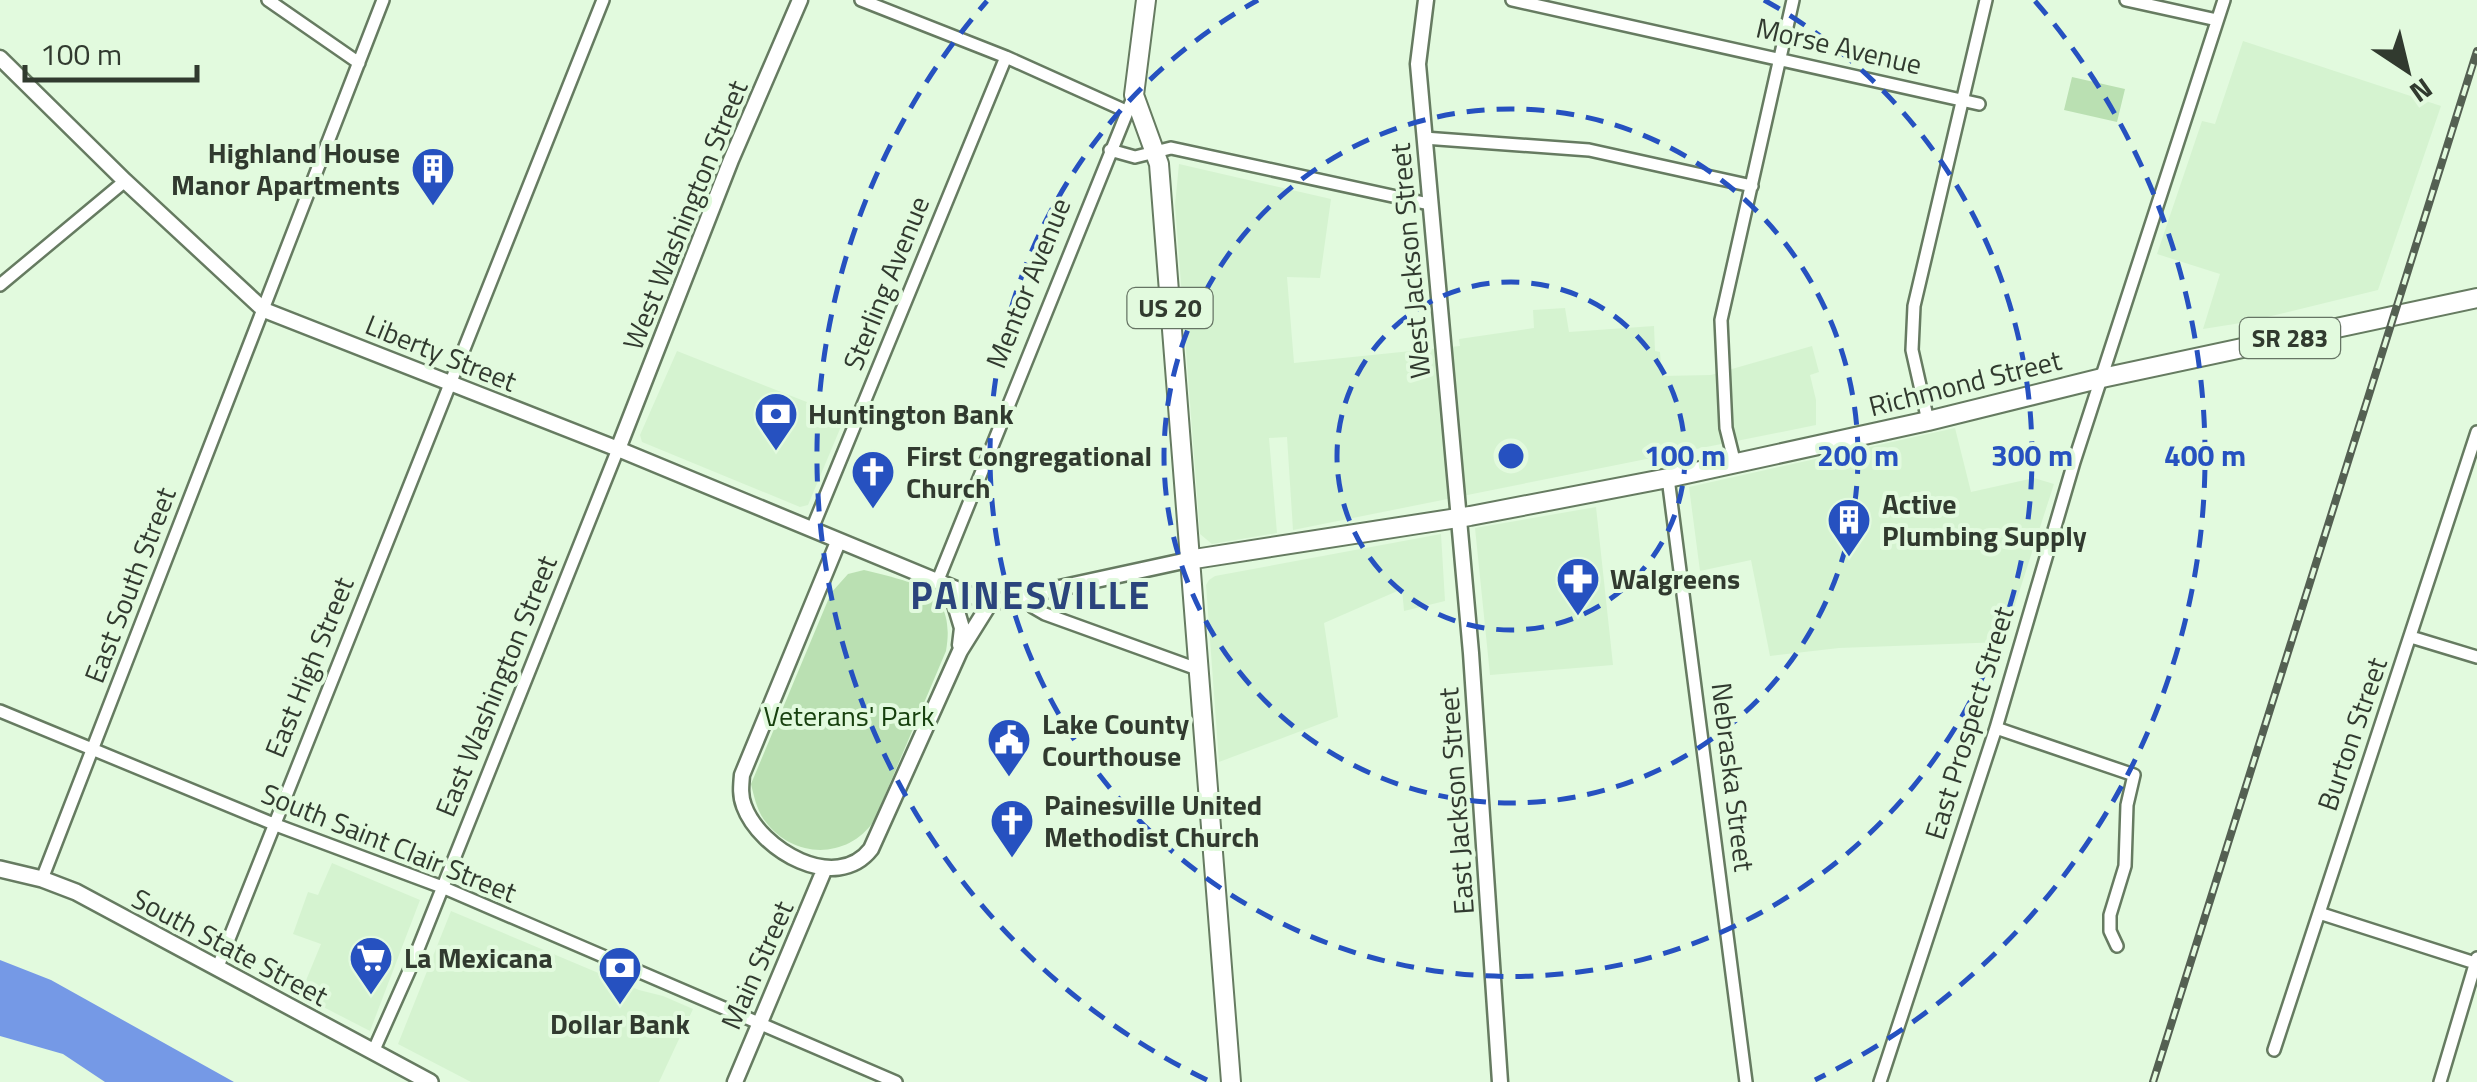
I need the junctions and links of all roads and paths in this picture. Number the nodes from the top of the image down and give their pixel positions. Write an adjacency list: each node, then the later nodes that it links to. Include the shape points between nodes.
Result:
1 (268, 0): 17 (street)
2 (383, 0): 17 (street, East South Street)
3 (603, 0): 31 (street, East High Street)
4 (800, 0): 34 (street, West Washington Street)
5 (861, 0): 15 (street)
6 (1146, 0): 19 (main road, Mentor Avenue / US 20)
7 (1426, 0): 21 (street, West Jackson Street, via 1418,64)
8 (1512, 0): 16 (street, Morse Avenue)
9 (1793, 0): 16 (street)
10 (1986, 0): 18 (street)
11 (2126, 0): 13 (street)
12 (2224, 0): 13 (street, East Prospect Street)
13 (2217, 20): 30 (street, East Prospect Street)
14 (0, 58): 24 (street, Liberty Street)
15 (1006, 58): 19 (street); 38 (street, Sterling Avenue)
16 (1782, 59): 18 (street, Morse Avenue); 25 (street)
17 (359, 63): 29 (street, East South Street)
18 (1962, 100): 20 (street, Morse Avenue); 32 (street, via 1914,306 1912,350)
19 (1130, 103): 22 (street, Mentor Avenue); 23 (main road, US 20)
20 (1979, 104)
21 (1424, 138): 25 (street, via 1589,150); 26 (street, West Jackson Street)
22 (1110, 150): 23 (street, via 1135,156); 41 (street, Mentor Avenue)
23 (1154, 150): 26 (street, via 1176,149); 40 (main road, US 20)
24 (124, 182): 27 (street); 29 (street, Liberty Street)
25 (1752, 186): 35 (street, via 1721,320 1726,428)
26 (1429, 204): 37 (street, West Jackson Street)
27 (0, 284)
28 (2477, 298): 30 (main road, Richmond Street / SR 283)
29 (264, 310): 31 (street, Liberty Street); 50 (street, East South Street)
30 (2102, 378): 32 (main road, Richmond Street / SR 283); 49 (street, East Prospect Street)
31 (449, 382): 34 (street, Liberty Street); 51 (street, East High Street)
32 (1928, 421): 35 (main road, Richmond Street / SR 283)
33 (2477, 432): 44 (street, Burton Street)
34 (618, 449): 38 (street, Liberty Street); 55 (street, East Washington Street)
35 (1736, 464): 36 (main road, Richmond Street / SR 283)
36 (1668, 478): 37 (main road, Richmond Street / SR 283); 68 (street, Nebraska Street)
37 (1457, 517): 40 (main road, Richmond Street / SR 283); 67 (street, East Jackson Street)
38 (812, 529): 39 (street, Liberty Street)
39 (838, 542): 41 (street, Liberty Street); 52 (street, via 742,775 744,806 772,844)
40 (1188, 560): 42 (street, Richmond Street); 47 (main road, US 20)
41 (944, 584): 43 (street); 45 (street, via 962,628)
42 (1025, 596): 43 (street, Richmond Street); 47 (street, via 1045,614)
43 (990, 603): 45 (street)
44 (2411, 637): 46 (street); 56 (street, Burton Street)
45 (960, 650): 52 (street, via 871,849 853,865)
46 (2477, 657)
47 (1200, 670): 66 (main road, US 20)
48 (0, 711): 50 (street, South Saint Clair Street)
49 (1996, 728): 57 (street, via 2134,775 2125,866 2110,915); 69 (street, East Prospect Street)
50 (93, 751): 51 (street, South Saint Clair Street); 54 (street, East South Street)
51 (276, 825): 55 (street, South Saint Clair Street); 59 (street, East High Street)
52 (825, 868): 60 (street, Main Street)
53 (0, 870): 54 (main road, South State Street)
54 (42, 879): 59 (main road, South State Street)
55 (442, 888): 60 (street, South Saint Clair Street); 62 (street, East Washington Street)
56 (2319, 913): 58 (street); 61 (street, Burton Street)
57 (2116, 946)
58 (2476, 960): 70 (street)
59 (216, 970): 62 (main road, South State Street)
60 (758, 1025): 64 (street, Main Street); 65 (street, South Saint Clair Street)
61 (2274, 1050)
62 (373, 1052): 63 (main road, South State Street)
63 (430, 1082)
64 (735, 1082)
65 (896, 1082)
66 (1232, 1082)
67 (1500, 1082)
68 (1746, 1082)
69 (1880, 1082)
70 (2440, 1082)

